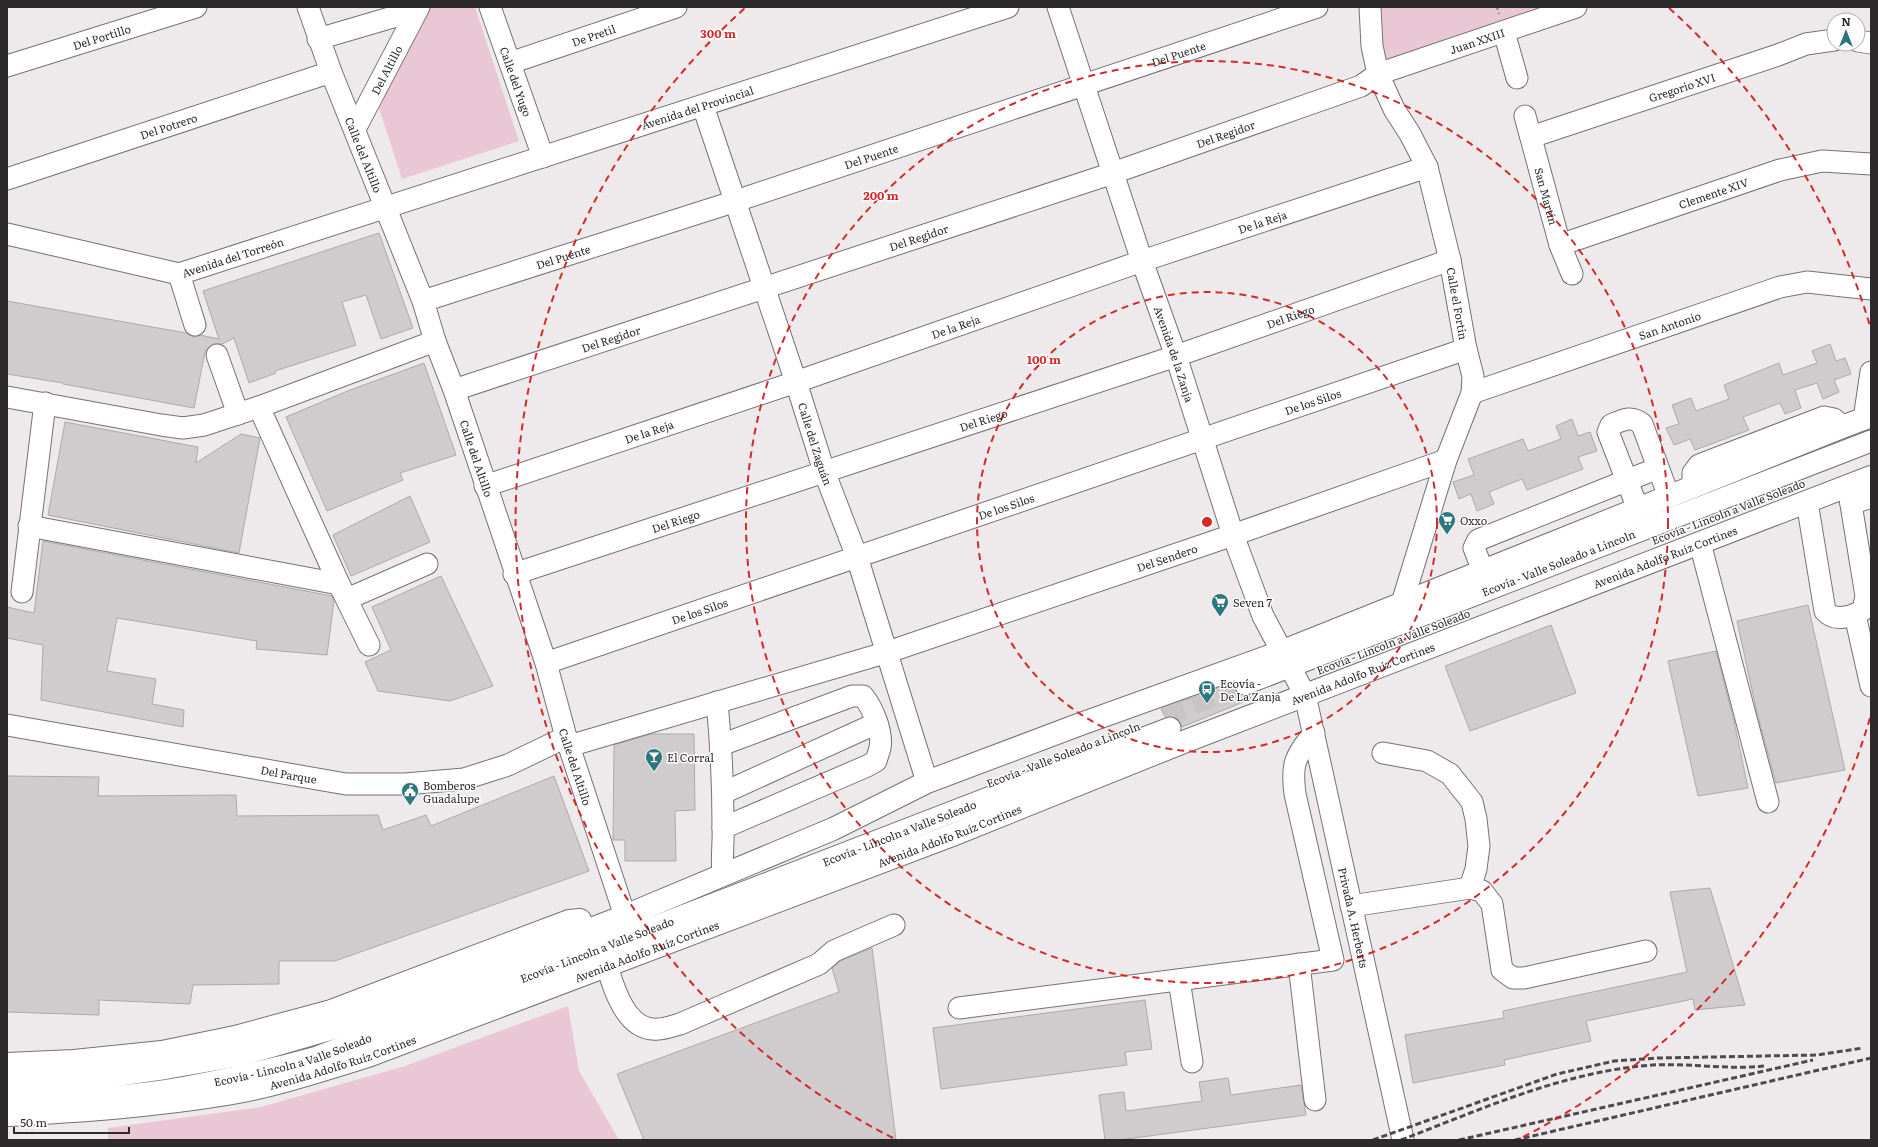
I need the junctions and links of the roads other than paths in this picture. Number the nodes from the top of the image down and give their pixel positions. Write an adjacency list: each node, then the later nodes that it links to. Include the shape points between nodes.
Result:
1 (196, 7): 15 (street, Del Portillo)
2 (308, 7): 12 (street, Calle del Altillo)
3 (490, 7): 14 (street, Calle del Yugo)
4 (676, 7): 14 (street, De Pretil)
5 (1008, 7): 20 (street, Avenida del Provincial)
6 (1058, 7): 19 (street, Avenida de la Zanja)
7 (1317, 7): 19 (street, Del Puente)
8 (1370, 7): 17 (street, Calle el Fortín, via 1372,46)
9 (1576, 7): 11 (street, Juan XXIII)
10 (418, 9): 12 (street, Del Altillo); 22 (street, Del Altillo)
11 (1504, 32): 17 (street, Juan XXIII); 18 (street)
12 (318, 39): 16 (street, Calle del Altillo)
13 (1826, 41): 23 (street, Gregorio XVI, via 1806,44)
14 (510, 63): 24 (street, Calle del Yugo)
15 (7, 66)
16 (331, 72): 22 (street, Calle del Altillo); 28 (street, Del Potrero)
17 (1378, 74): 26 (street, Calle el Fortín); 27 (street, Del Regidor, via 1361,86)
18 (1517, 78)
19 (1084, 84): 27 (street, Avenida de la Zanja); 29 (street, Del Puente)
20 (703, 106): 24 (street, Avenida del Provincial); 29 (street, Calle del Zaguán)
21 (1525, 116): 23 (street, San Martín)
22 (355, 129): 30 (street, Calle del Altillo)
23 (1531, 137): 32 (street, San Martín)
24 (543, 157): 30 (street, Avenida del Provincial)
25 (1871, 164): 32 (street, Clemente XIV, via 1822,161 1780,170)
26 (1426, 167): 33 (street, De la Reja); 34 (street, Calle el Fortín)
27 (1113, 173): 33 (street, Avenida de la Zanja); 37 (street, Del Regidor)
28 (7, 179)
29 (736, 201): 37 (street, Calle del Zaguán); 39 (street, Del Puente)
30 (386, 208): 35 (street, Avenida del Torreón); 39 (street, Calle del Altillo)
31 (7, 234): 35 (street, Avenida del Torreón)
32 (1560, 246): 36 (street, San Martín)
33 (1142, 260): 44 (street, Avenida de la Zanja); 46 (street, De la Reja)
34 (1450, 260): 42 (street, Calle el Fortín); 44 (street, Del Riego)
35 (179, 274): 40 (street)
36 (1572, 274)
37 (764, 289): 46 (street, Calle del Zaguán); 47 (street, Del Regidor)
38 (1871, 289): 48 (street, San Antonio, via 1807,282 1780,287)
39 (423, 301): 41 (street, Calle del Altillo)
40 (195, 325)
41 (435, 341): 47 (street, Calle del Altillo); 51 (street)
42 (1466, 349): 48 (street, Calle el Fortín, via 1473,376); 54 (street, De los Silos)
43 (217, 355): 52 (street)
44 (1176, 356): 54 (street, Avenida de la Zanja); 59 (street, Del Riego)
45 (1871, 372): 53 (street)
46 (796, 382): 59 (street, Calle del Zaguán); 62 (street, De la Reja)
47 (454, 390): 62 (street, Calle del Altillo)
48 (1472, 393): 57 (street, Calle el Fortín)
49 (7, 397): 50 (street)
50 (45, 403): 52 (street, via 183,428 204,425); 68 (street)
51 (259, 407): 52 (street); 76 (street)
52 (238, 414)
53 (1868, 418): 63 (main road, Avenida Adolfo Ruíz Cortines)
54 (1203, 439): 69 (street, Avenida de la Zanja); 71 (street, De los Silos)
55 (1871, 441): 82 (street, Ecovía - Valle Soleado a Lincoln)
56 (1871, 456): 82 (street, Ecovía - Lincoln a Valle Soleado)
57 (1446, 460): 69 (street, Del Sendero); 77 (street, Calle el Fortín)
58 (1658, 468): 61 (street); 61 (street, via 1642,424 1636,419 1629,418 1611,425 1608,432); 63 (street)
59 (824, 471): 71 (street, Calle del Zaguán); 74 (street, Del Riego)
60 (1871, 477): 66 (main road, Avenida Adolfo Ruíz Cortines)
61 (1628, 479): 67 (street); 73 (street, via 1478,540 1474,548)
62 (485, 486): 74 (street, Calle del Altillo)
63 (1668, 497): 67 (main road, Avenida Adolfo Ruíz Cortines)
64 (1871, 497): 66 (street)
65 (1807, 502): 66 (main road, Avenida Adolfo Ruíz Cortines); 70 (main road, Avenida Adolfo Ruíz Cortines); 78 (street, via 1825,611 1836,618)
66 (1856, 508): 78 (street, via 1866,601 1863,610)
67 (1638, 509): 73 (main road, Avenida Adolfo Ruíz Cortines)
68 (30, 526): 75 (street); 76 (street)
69 (1233, 535): 80 (street, Del Sendero); 82 (street, Avenida de la Zanja, via 1263,616)
70 (1700, 543): 82 (main road, Avenida Adolfo Ruíz Cortines); 95 (street)
71 (857, 557): 80 (street, Calle del Zaguán); 81 (street, De los Silos)
72 (427, 564): 76 (street)
73 (1483, 571): 77 (main road, Avenida Adolfo Ruíz Cortines)
74 (514, 574): 81 (street, Calle del Altillo)
75 (22, 592)
76 (343, 592): 79 (street)
77 (1402, 603): 82 (main road, Avenida Adolfo Ruíz Cortines)
78 (1855, 615): 83 (street)
79 (369, 645)
80 (888, 652): 85 (street, Del Sendero); 93 (street, Calle del Zaguán)
81 (546, 663): 90 (street, Calle del Altillo)
82 (1293, 673): 84 (street, Ecovía - Valle Soleado a Lincoln); 89 (street, Privada A. Herberts); 93 (main road, Avenida Adolfo Ruíz Cortines, via 1086,722); 106 (main road, Avenida Adolfo Ruíz Cortines, via 948,837)
83 (1871, 686)
84 (1247, 690)
85 (718, 702): 90 (street, Del Parque); 91 (street)
86 (1167, 721): 112 (street, Ecovía - Valle Soleado a Lincoln, via 910,814 630,927 294,1055 218,1071 122,1086); 114 (street, Ecovía - Lincoln a Valle Soleado, via 317,1057 186,1088 124,1095)
87 (877, 723): 91 (street, via 870,705 863,696 852,696); 94 (street); 96 (street, via 880,748 876,761)
88 (7, 725): 90 (street, Del Parque, via 346,784 405,784 464,779)
89 (1314, 733): 99 (street, Privada A. Herberts); 104 (street, via 1298,752 1293,779)
90 (567, 742): 100 (street, Calle del Altillo)
91 (721, 745): 94 (street)
92 (1383, 753): 98 (street, via 1428,761 1450,774 1472,802 1480,846)
93 (927, 782): 97 (main road, Avenida Adolfo Ruíz Cortines, via 833,829)
94 (723, 793): 96 (street)
95 (1768, 802)
96 (724, 828): 97 (street, via 721,858)
97 (723, 875): 100 (main road, Avenida Adolfo Ruíz Cortines)
98 (1470, 888): 99 (street); 102 (street, via 1482,891 1492,904 1502,970 1513,978 1524,978)
99 (1351, 906): 103 (street, Privada A. Herberts)
100 (620, 918): 110 (main road, Avenida Adolfo Ruíz Cortines, via 569,921 331,1010 235,1037 162,1052 74,1061); 111 (main road, Avenida Adolfo Ruíz Cortines, via 337,1027 240,1055 95,1078)
101 (894, 925): 106 (street, via 834,951 819,964 680,1024 658,1029 643,1027 631,1018 614,988)
102 (1646, 951)
103 (1362, 956): 104 (street); 116 (street, Privada A. Herberts)
104 (1333, 960): 105 (street)
105 (1299, 964): 107 (street); 113 (street)
106 (607, 966): 115 (main road, Avenida Adolfo Ruíz Cortines, via 368,1056 291,1080 229,1094 168,1103)
107 (1179, 980): 108 (street); 109 (street)
108 (958, 1008)
109 (1192, 1062)
110 (7, 1064)
111 (7, 1085)
112 (7, 1094)
113 (1315, 1100)
114 (7, 1102)
115 (7, 1116)
116 (1403, 1140)

